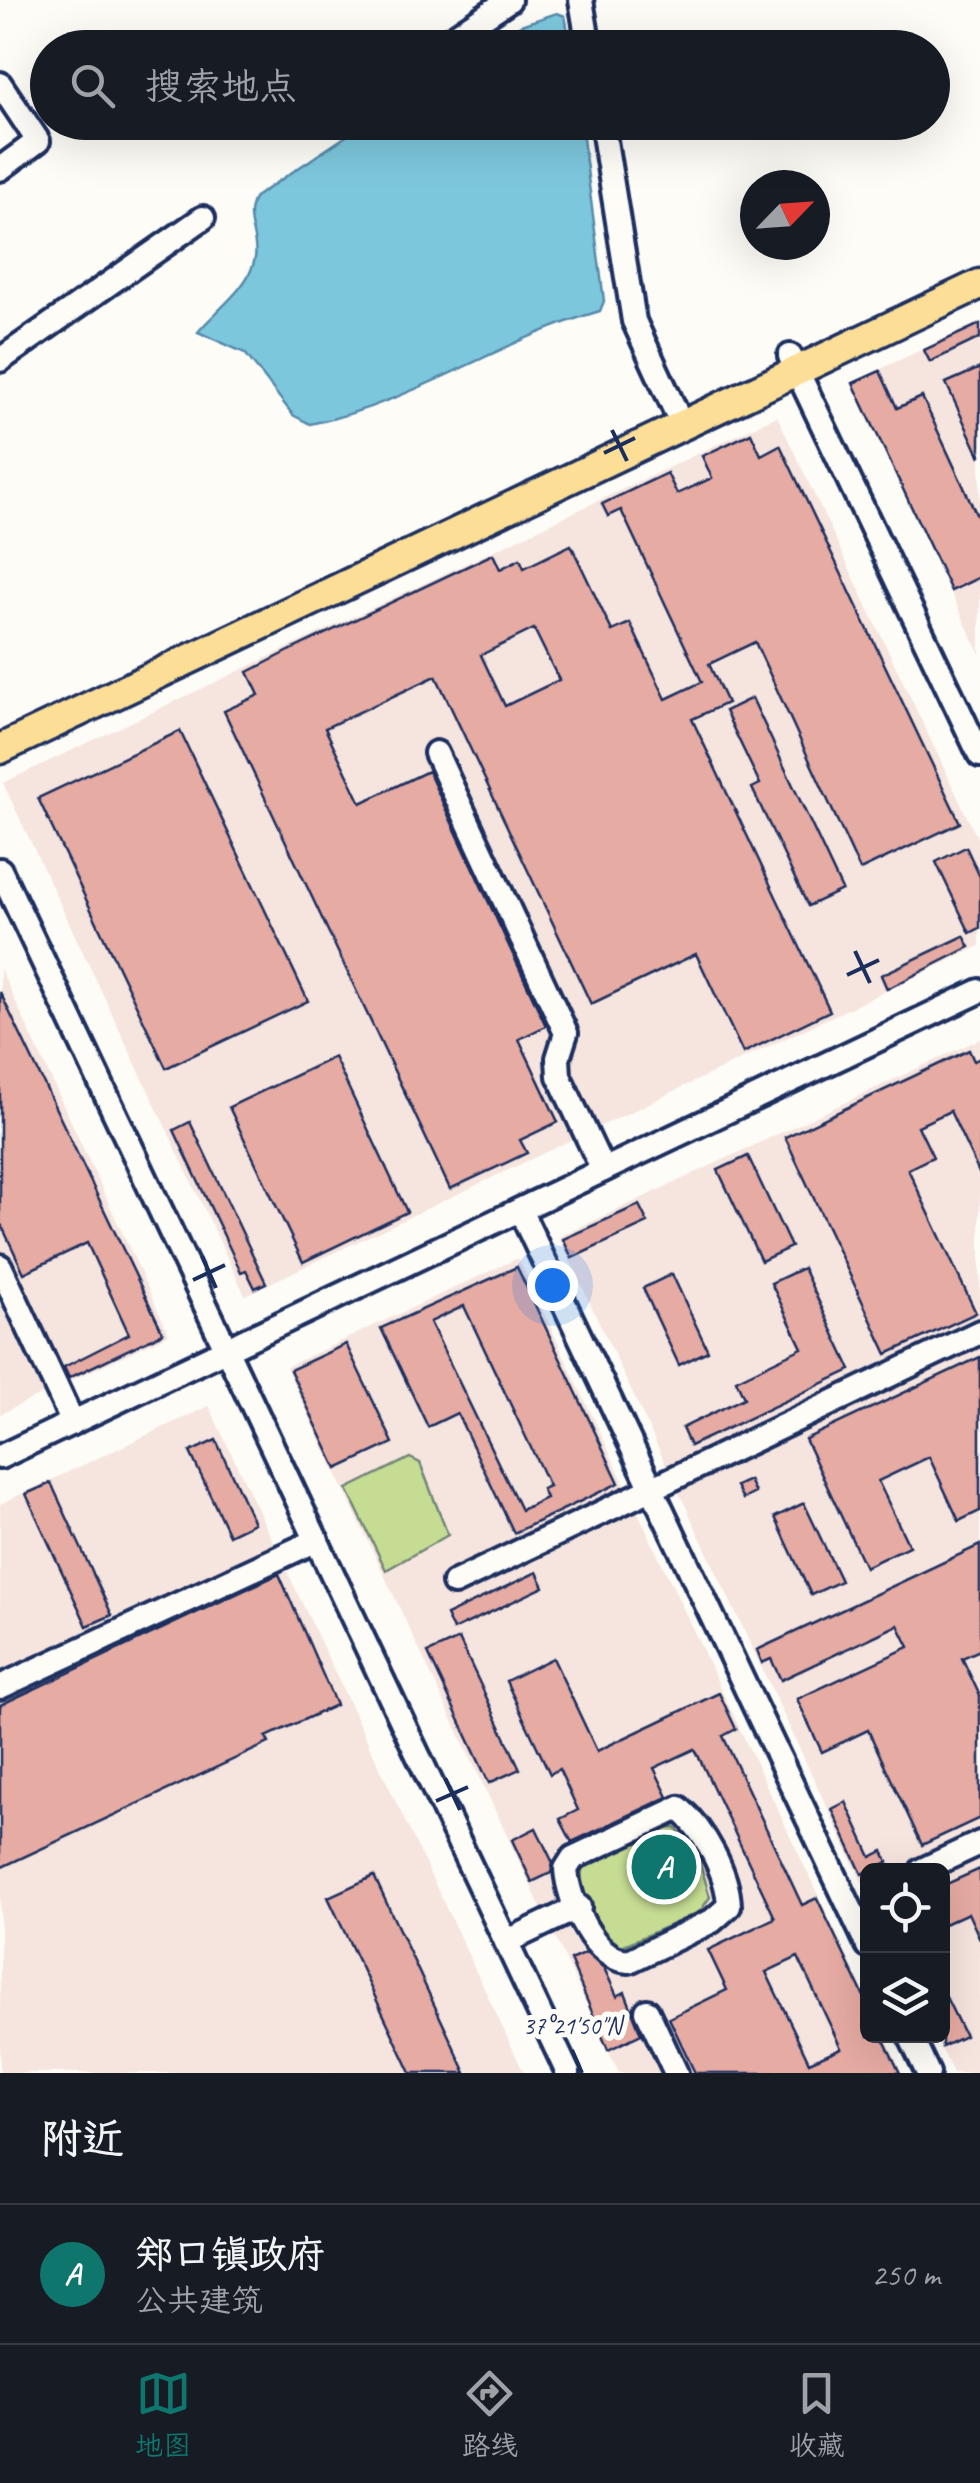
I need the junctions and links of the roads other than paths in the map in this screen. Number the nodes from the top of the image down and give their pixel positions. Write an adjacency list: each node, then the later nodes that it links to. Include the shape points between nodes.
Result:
1 (509, 0): 3 (street)
2 (581, 0): 4 (street)
3 (464, 30)
4 (587, 30)
5 (0, 84): 6 (street)
6 (30, 129)
7 (37, 140): 9 (street)
8 (605, 140): 15 (street, via 634,321)
9 (0, 169)
10 (203, 218): 13 (street)
11 (980, 266): 14 (main road)
12 (980, 284): 14 (main road)
13 (0, 360)
14 (794, 363): 15 (main road); 17 (main road); 19 (street)
15 (675, 410): 16 (main road)
16 (0, 731)
17 (0, 749)
18 (436, 753): 22 (street, via 566,1033 559,1076)
19 (980, 756)
20 (0, 870): 26 (street)
21 (980, 991): 22 (street)
22 (603, 1170): 23 (street)
23 (520, 1210): 26 (street); 29 (street)
24 (0, 1266): 27 (street)
25 (980, 1332): 29 (street)
26 (227, 1350): 27 (street); 30 (street)
27 (73, 1422): 28 (street)
28 (0, 1457)
29 (652, 1488): 31 (street); 35 (street)
30 (316, 1540): 32 (street); 37 (street)
31 (454, 1583)
32 (0, 1686)
33 (980, 1843): 34 (street)
34 (937, 1863)
35 (858, 1901)
36 (579, 1908): 36 (street, via 600,1949 629,1961 712,1920 728,1906 728,1889 696,1823 679,1808 573,1858 567,1880); 37 (street)
37 (506, 1942): 40 (street)
38 (647, 2010): 41 (street)
39 (913, 2043): 42 (street)
40 (568, 2073)
41 (676, 2073)
42 (928, 2073)

